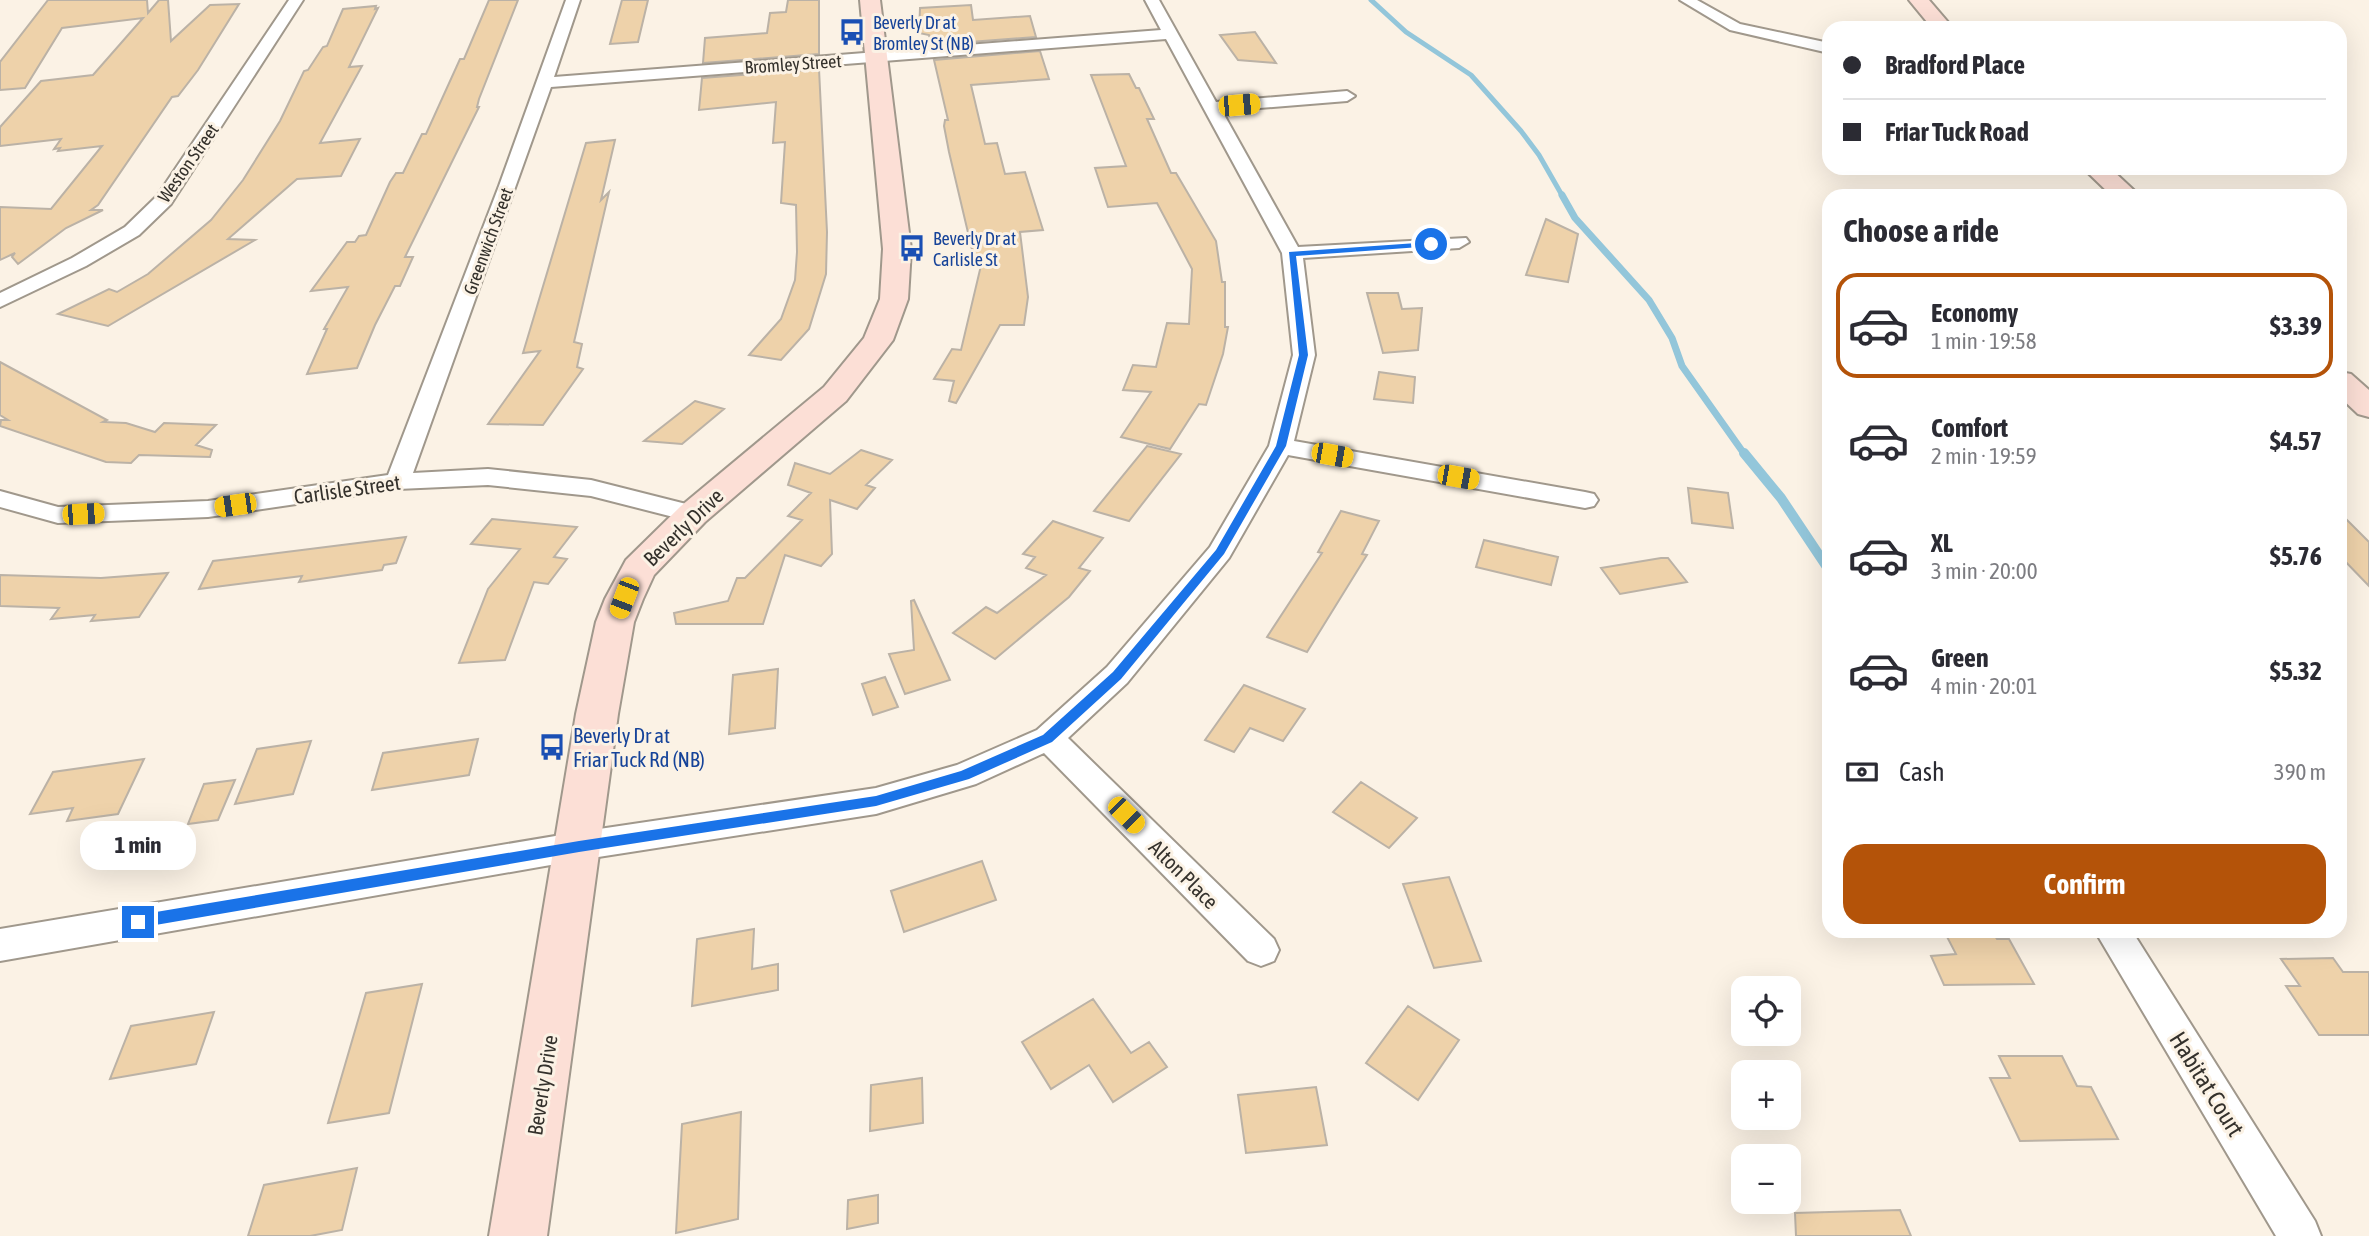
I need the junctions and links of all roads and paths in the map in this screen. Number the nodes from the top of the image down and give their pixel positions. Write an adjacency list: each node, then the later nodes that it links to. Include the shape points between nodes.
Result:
1 (296, 0): 18 (street, Weston Street, via 164,200 132,232)
2 (573, 0): 11 (street, Greenwich Street)
3 (870, 0): 10 (street, Beverly Drive)
4 (1152, 0): 8 (street)
5 (1687, 0): 9 (street, via 1735,27)
6 (1919, 0): 7 (street)
7 (1937, 21)
8 (1168, 34): 10 (street, Bromley Street); 13 (street)
9 (1822, 47)
10 (875, 57): 11 (street, Bromley Street); 25 (street, Beverly Drive, via 897,250 894,299 882,330 835,394)
11 (544, 83): 22 (street, Greenwich Street)
12 (1347, 96): 13 (street)
13 (1212, 107): 17 (street)
14 (2103, 175): 15 (street)
15 (2119, 189)
16 (1459, 242): 17 (street)
17 (1292, 253): 21 (street, via 1304,355)
18 (0, 301)
19 (2347, 387): 20 (street)
20 (2369, 407)
21 (1281, 446): 24 (street); 26 (street, via 1220,552 1117,676)
22 (398, 481): 23 (street, Carlisle Street, via 208,509 58,515); 25 (street, Carlisle Street, via 488,477 591,488)
23 (0, 499)
24 (1585, 500)
25 (693, 514): 27 (street, Beverly Drive, via 639,569 615,622)
26 (1048, 738): 27 (street, via 965,775 876,801); 30 (street, Alton Place)
27 (579, 846): 29 (street); 31 (street, Beverly Drive)
28 (2117, 938): 32 (street, Habitat Court)
29 (0, 945)
30 (1261, 950)
31 (518, 1236)
32 (2300, 1236)

